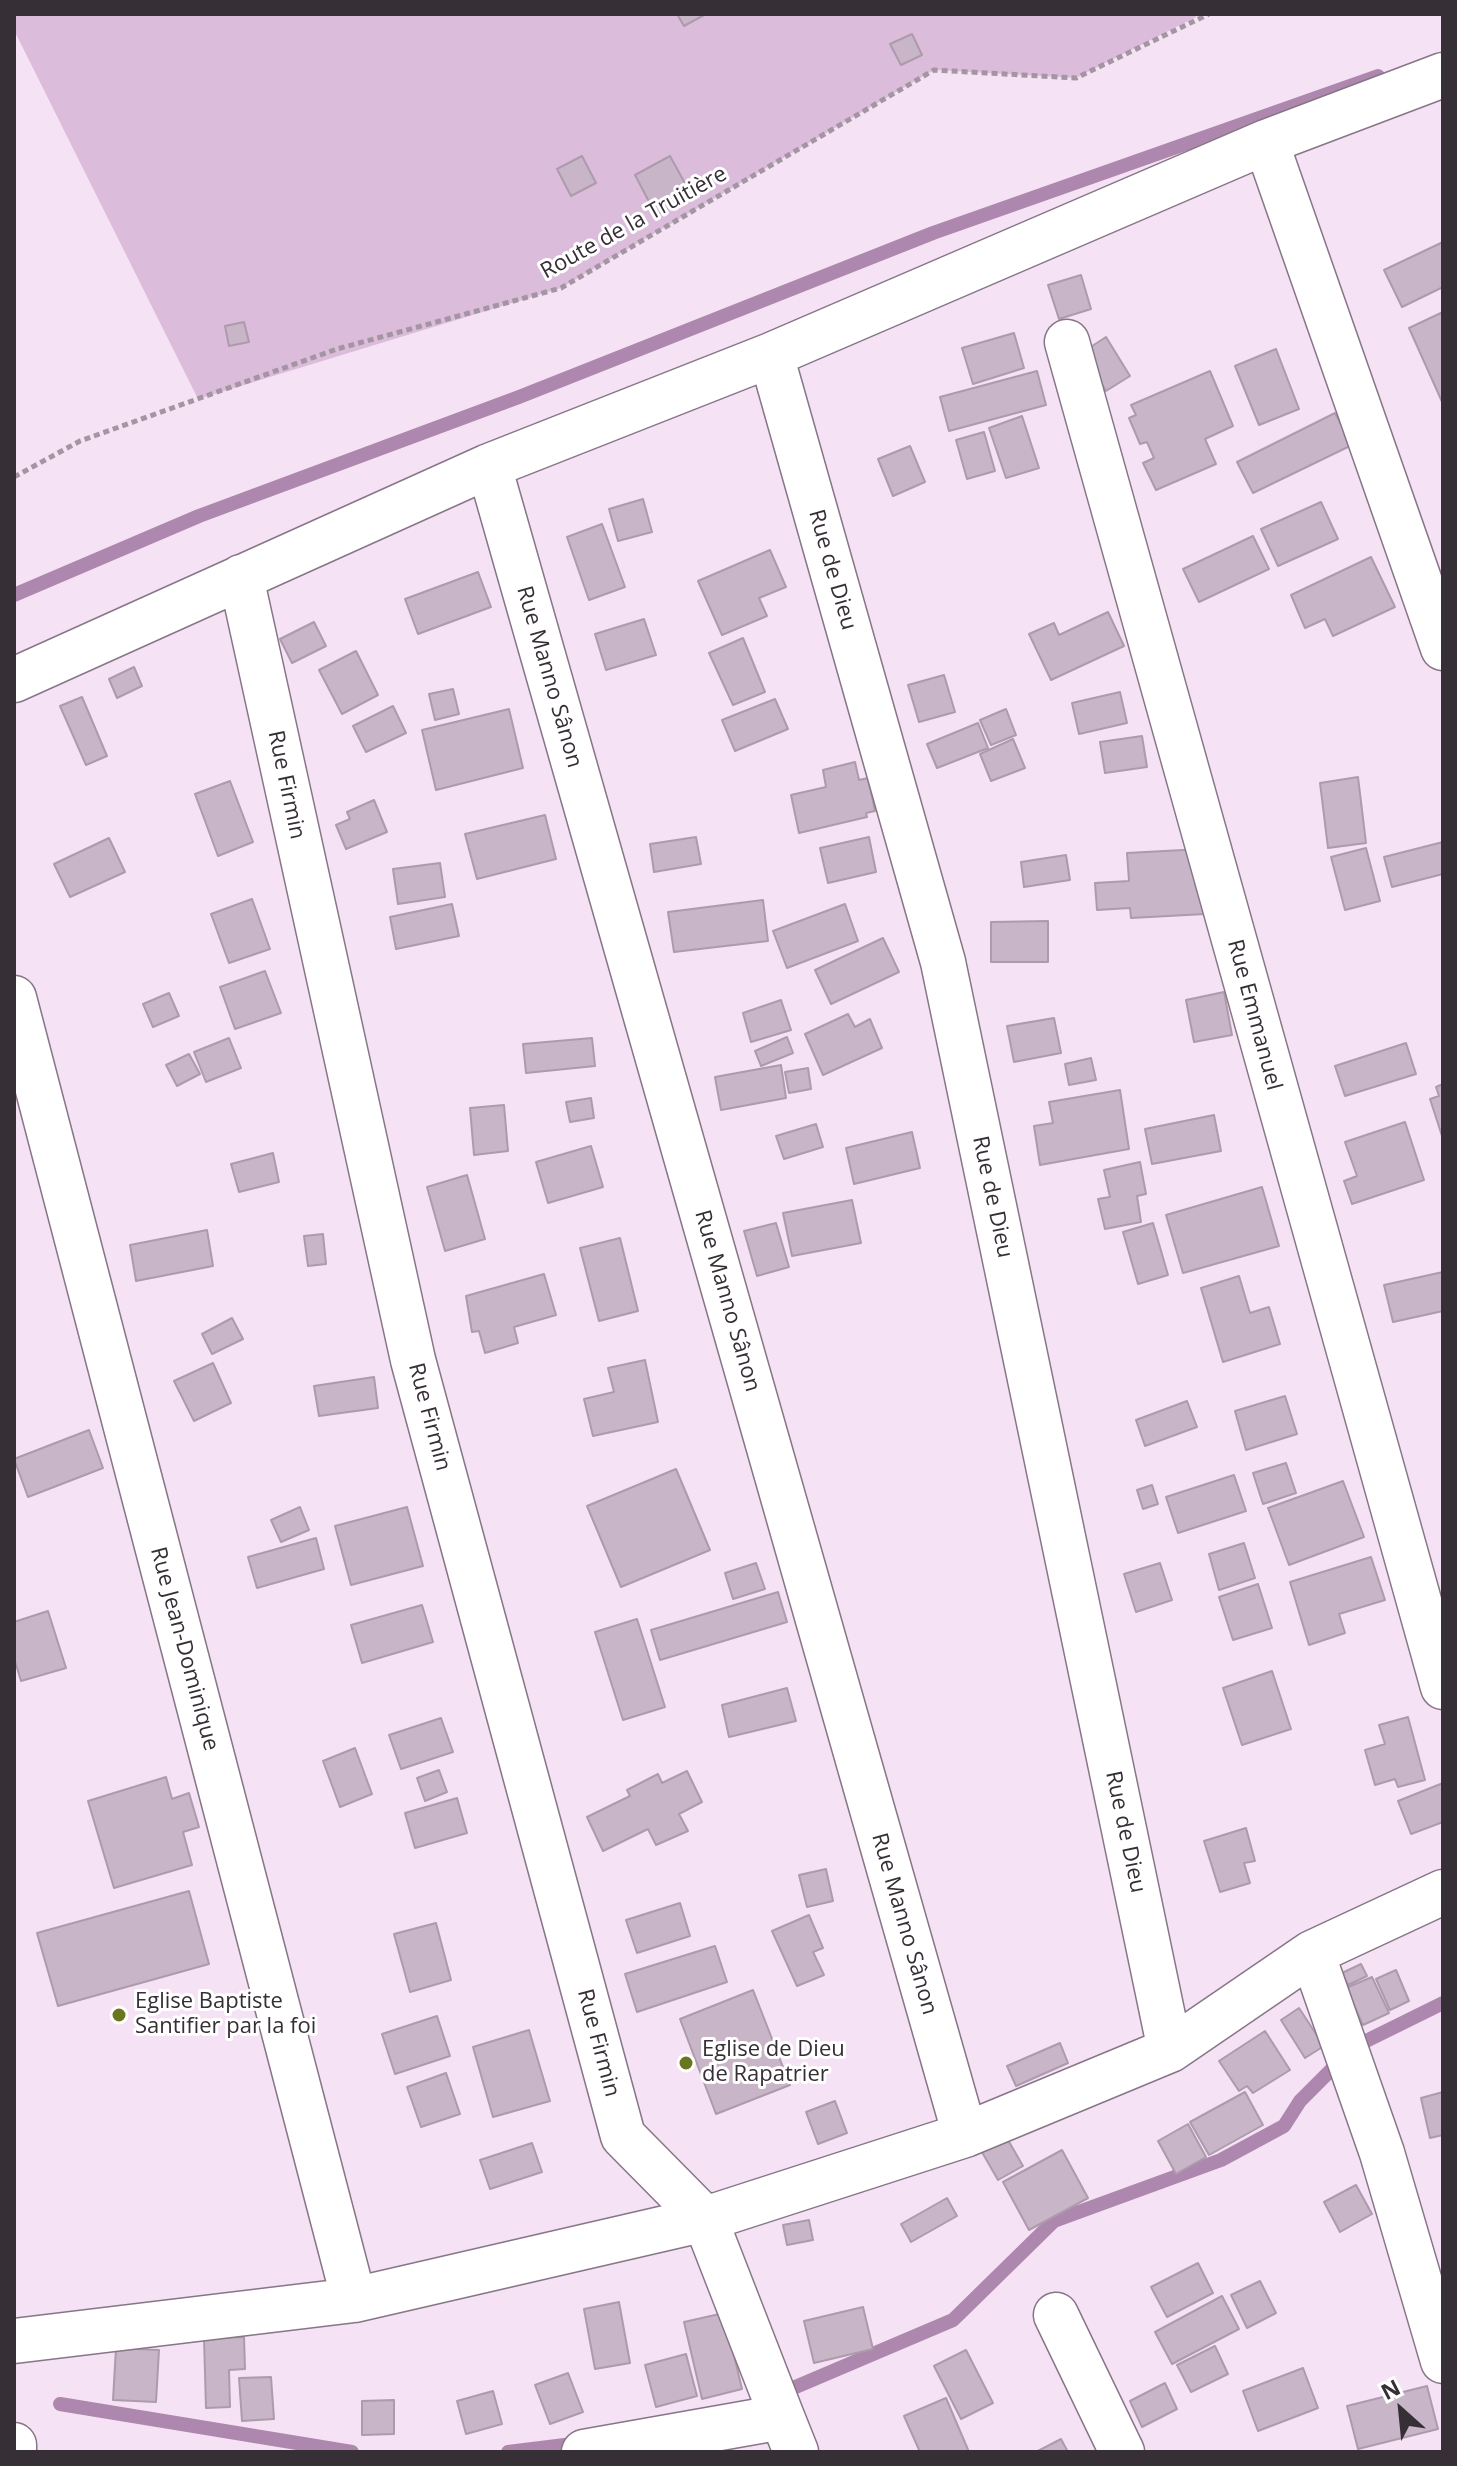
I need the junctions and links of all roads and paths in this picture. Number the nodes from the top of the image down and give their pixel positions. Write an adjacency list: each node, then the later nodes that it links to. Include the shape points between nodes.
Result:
1 (1209, 14): 7 (path, Route de la Truitière, via 1076,78 934,70 561,288 337,349 80,441)
2 (1443, 75): 3 (street)
3 (1266, 142): 5 (street); 9 (street)
4 (1067, 342): 12 (street, Rue Emmanuel)
5 (771, 355): 6 (street); 15 (street, Rue de Dieu, via 943,962)
6 (489, 466): 8 (street); 16 (street, Rue Manno Sânon)
7 (14, 477)
8 (241, 577): 10 (street); 17 (street, Rue Firmin, via 413,1360 623,2136)
9 (1443, 648)
10 (14, 680)
11 (14, 998): 18 (street, Rue Jean-Dominique)
12 (1443, 1687)
13 (1443, 1892): 14 (street)
14 (1312, 1953): 15 (street); 21 (street, via 1382,2153)
15 (1170, 2050): 16 (street)
16 (965, 2135): 17 (street)
17 (705, 2219): 18 (street); 22 (street)
18 (354, 2300): 20 (street)
19 (1056, 2315): 26 (street)
20 (14, 2341)
21 (1443, 2361)
22 (789, 2434): 25 (street)
23 (14, 2445): 24 (street)
24 (14, 2452)
25 (584, 2452)
26 (1122, 2452)

